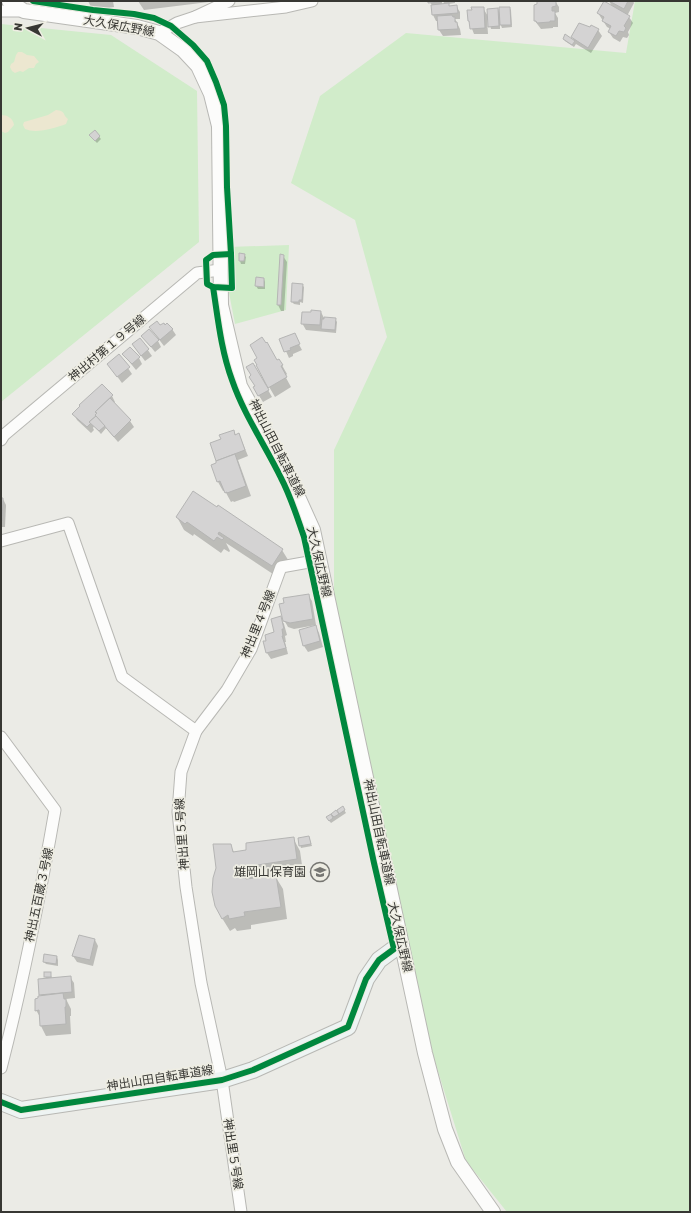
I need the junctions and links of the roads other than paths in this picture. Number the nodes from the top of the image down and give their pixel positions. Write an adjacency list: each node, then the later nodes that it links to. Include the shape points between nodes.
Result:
1 (9, 1): 5 (street, 大久保広野線)
2 (229, 1): 6 (street)
3 (312, 1): 6 (street, via 286,8)
4 (1, 11): 5 (street)
5 (24, 11): 7 (street, 大久保広野線, via 137,27)
6 (195, 17): 7 (street)
7 (159, 33): 8 (street, 大久保広野線, via 183,50 198,66 211,94 219,126)
8 (220, 270): 9 (street, 神出村第１９号線, via 197,274); 11 (street, 大久保広野線, via 221,305 240,386 285,468 313,530)
9 (1, 440)
10 (1, 541): 12 (street, via 68,523 122,677)
11 (320, 560): 12 (street, 神出里４号線, via 282,567 251,648 228,690); 14 (street, 大久保広野線)
12 (196, 731): 16 (street, 神出里５号線, via 181,772 178,812 186,887 198,961)
13 (1, 737): 15 (street, 神出五百蔵３号線, via 55,810)
14 (398, 944): 16 (main road, 神出山田自転車道線, via 379,960 366,979 348,1027 253,1070); 19 (street, 大久保広野線, via 445,1129 458,1162)
15 (1, 1068)
16 (222, 1080): 17 (main road, 神出山田自転車道線, via 21,1110); 18 (street, 神出里５号線)
17 (1, 1102)
18 (241, 1212)
19 (493, 1212)

